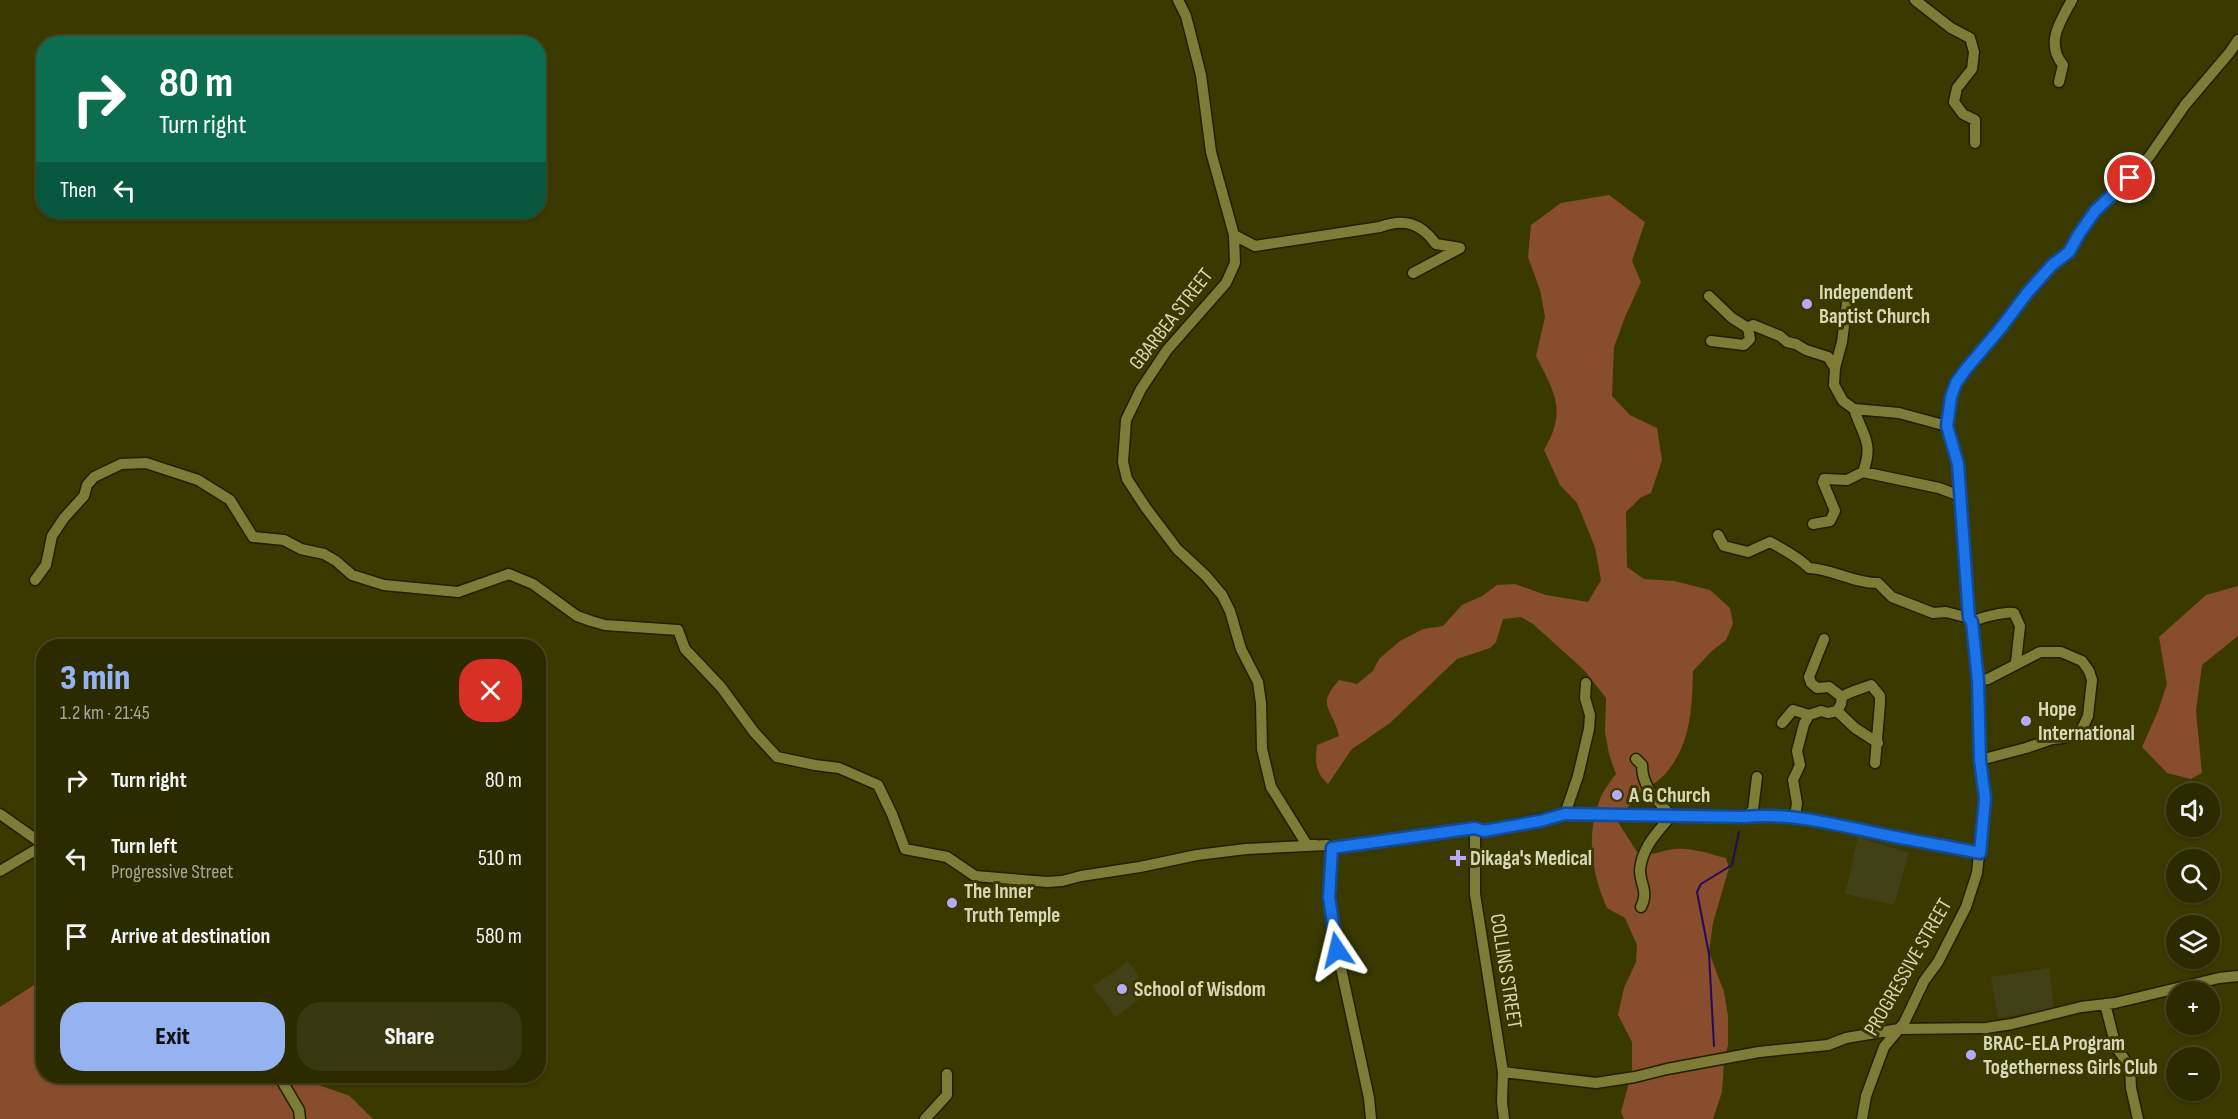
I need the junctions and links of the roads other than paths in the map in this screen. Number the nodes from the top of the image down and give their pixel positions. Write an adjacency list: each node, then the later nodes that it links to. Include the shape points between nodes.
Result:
1 (1178, 0): 7 (street, GBARBEA STREET, via 1201,75 1211,152)
2 (1916, 0): 6 (street, via 1970,38 1974,52 1972,69 1957,88 1954,102 1963,114 1975,120)
3 (2072, 0): 5 (street, via 2057,27 2053,46 2063,66)
4 (2238, 40): 15 (street, PROGRESSIVE STREET, via 2185,105 2149,158 2095,211 2069,252 2028,292 1966,369 1951,397)
5 (2059, 82)
6 (1975, 143)
7 (1234, 235): 8 (street, via 1255,246 1380,227 1396,221 1426,230 1436,244 1460,248); 42 (street, GBARBEA STREET, via 1235,263 1226,284 1167,350 1141,389 1126,420 1123,462 1127,479 1146,508 1177,549 1222,595 1241,649 1258,682 1262,749 1271,787 1307,844)
8 (1413, 273)
9 (1710, 296): 11 (street)
10 (1847, 302): 13 (street)
11 (1748, 328): 12 (street, via 1750,339 1744,345); 13 (street, via 1753,325 1828,357)
12 (1711, 341)
13 (1835, 368): 14 (street, via 1834,385 1843,401)
14 (1854, 409): 15 (street, via 1899,412); 16 (street, via 1869,446)
15 (1947, 426): 17 (street, PROGRESSIVE STREET, via 1958,464)
16 (1863, 472): 17 (street); 18 (street, via 1847,480 1824,479 1835,511 1830,521)
17 (1960, 496): 21 (street, PROGRESSIVE STREET)
18 (1813, 524)
19 (1718, 535): 21 (street, via 1724,546 1748,552 1770,542 1809,568 1878,583 1892,597 1933,613 1946,612)
20 (35, 580): 42 (street, via 46,565 52,536 94,477 122,464 146,463 198,480 230,500 253,537 284,540 324,554 352,576 384,585 458,592 508,574 533,584 570,612 591,621 678,630 685,649 777,757 839,768 878,785 905,849 947,857 975,876 1062,881 1217,852)
21 (1970, 620): 23 (street, via 2007,611 2014,613 2020,626); 24 (street, PROGRESSIVE STREET)
22 (1824, 639): 26 (street, via 1809,677 1817,688 1829,687)
23 (2016, 662): 24 (street); 32 (street, via 2040,652 2061,652 2082,661 2092,680 2088,716 2081,731)
24 (1978, 681): 32 (street, PROGRESSIVE STREET)
25 (1586, 683): 36 (street, via 1589,729)
26 (1842, 697): 27 (street); 30 (street, via 1871,685 1880,696)
27 (1837, 711): 28 (street); 30 (street)
28 (1809, 715): 29 (street, via 1792,710); 39 (street, via 1800,736 1800,765 1793,780)
29 (1782, 723)
30 (1878, 743): 33 (street)
31 (1636, 759): 37 (street, via 1642,765 1642,778 1654,799)
32 (1980, 760): 44 (street, PROGRESSIVE STREET, via 1985,798)
33 (1875, 763)
34 (1757, 777): 38 (street, via 1753,810)
35 (0, 814): 41 (street)
36 (1565, 814): 37 (street); 40 (street, via 1484,831)
37 (1671, 816): 38 (street); 46 (street, via 1648,842 1640,869 1646,898)
38 (1744, 817): 39 (street)
39 (1795, 817): 44 (street)
40 (1475, 828): 42 (street); 50 (street, COLLINS STREET, via 1475,894)
41 (36, 839)
42 (1330, 847): 55 (street, via 1333,931)
43 (36, 850): 45 (street)
44 (1980, 853): 49 (street, PROGRESSIVE STREET, via 1966,907)
45 (0, 871)
46 (1641, 907)
47 (2238, 976): 48 (street)
48 (2104, 1004): 49 (street, via 1986,1028); 58 (street, via 2116,1047 2130,1067)
49 (1899, 1029): 50 (street, via 1828,1045 1759,1052 1596,1083); 57 (street, PROGRESSIVE STREET, via 1884,1047)
50 (1503, 1072): 56 (street, COLLINS STREET)
51 (946, 1074): 54 (street, via 947,1095)
52 (283, 1083): 53 (street)
53 (300, 1119)
54 (925, 1119)
55 (1371, 1119)
56 (1504, 1119)
57 (1862, 1119)
58 (2138, 1119)

